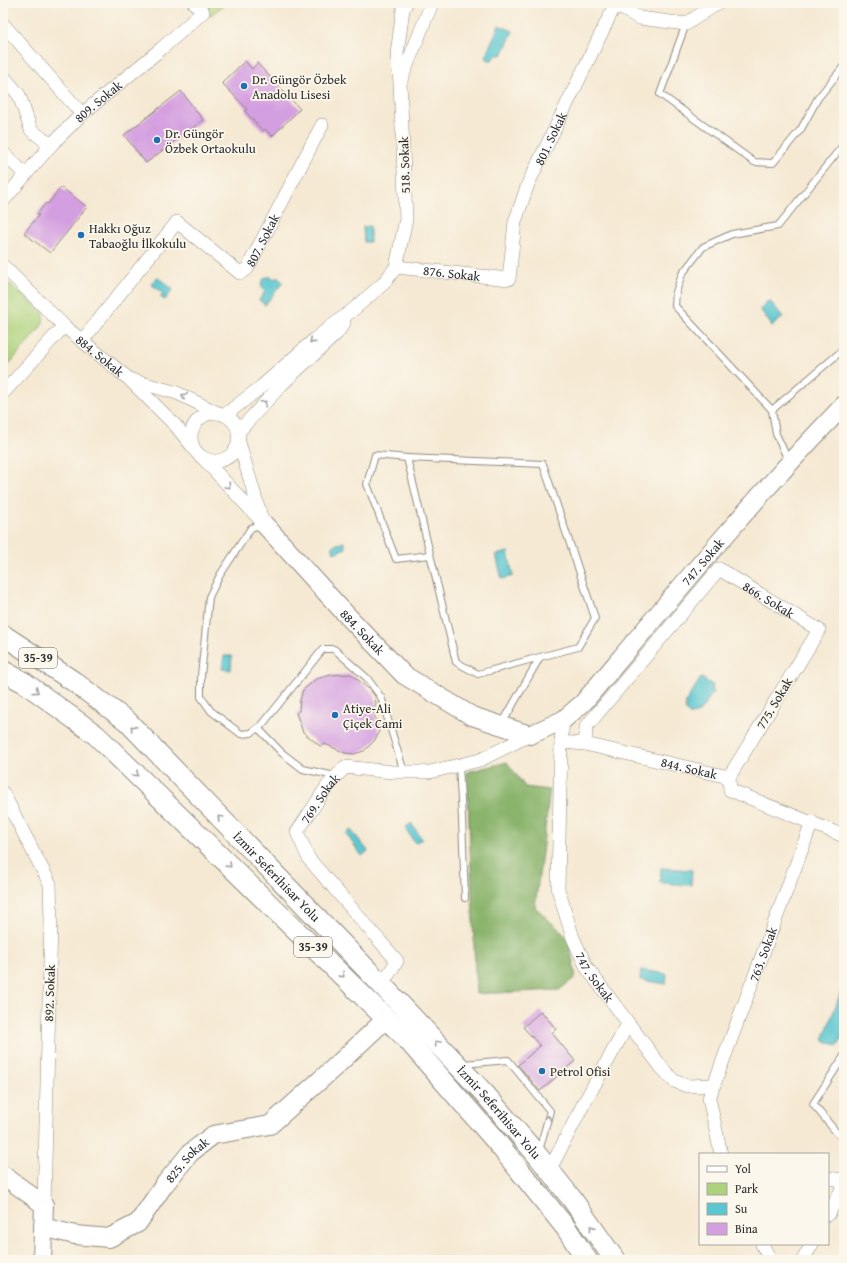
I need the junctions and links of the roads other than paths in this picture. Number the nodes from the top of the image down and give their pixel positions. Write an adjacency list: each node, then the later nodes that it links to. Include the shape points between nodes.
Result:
1 (406, 3): 10 (street, 518. Sokak, via 397,54)
2 (432, 3): 10 (street)
3 (718, 3): 7 (street)
4 (614, 4): 7 (street, via 639,18); 20 (street, 801. Sokak, via 528,184 515,222)
5 (198, 8): 11 (street, 809. Sokak, via 161,49)
6 (3, 24): 11 (street)
7 (686, 24): 8 (lane, via 660,94 754,162 773,162 801,129 818,98)
8 (844, 66)
9 (3, 76): 14 (street, via 19,95 31,130)
10 (400, 82): 19 (street, 518. Sokak, via 406,219)
11 (82, 114): 14 (street, 809. Sokak)
12 (322, 125): 23 (street, 807. Sokak, via 247,269 240,273 177,222)
13 (844, 144): 28 (lane, via 778,226 732,234 703,247 682,274 676,292 675,306)
14 (51, 145): 16 (street, 809. Sokak)
15 (3, 153): 16 (street)
16 (25, 174): 17 (street, 809. Sokak)
17 (6, 193)
18 (3, 266): 22 (street, 884. Sokak)
19 (396, 267): 20 (street, 876. Sokak); 21 (street, 518. Sokak, via 384,283)
20 (508, 279)
21 (354, 309): 29 (street, 518. Sokak, one-way to 29, via 315,339 261,387); 30 (street, 518. Sokak, one-way to 21, via 283,383 336,333)
22 (64, 326): 23 (street, 884. Sokak); 26 (street)
23 (82, 341): 25 (street, 884. Sokak)
24 (844, 349): 28 (lane)
25 (128, 379): 29 (street, one-way to 25, via 177,393); 31 (street, 884. Sokak, via 176,426)
26 (3, 393)
27 (844, 405): 33 (street, 747. Sokak)
28 (772, 410): 33 (lane, via 776,434)
29 (222, 414): 30 (street, via 231,419); 31 (street, via 204,415 194,426 191,440)
30 (238, 435): 31 (street, via 236,446 225,458 210,460); 34 (street)
31 (198, 452): 34 (street, 884. Sokak, one-way to 34)
32 (407, 458): 35 (lane); 35 (lane, via 375,456 367,484 396,559); 38 (lane, via 543,464 595,618 578,647)
33 (789, 463): 40 (street, 747. Sokak, via 701,562 583,703)
34 (264, 524): 41 (street, 884. Sokak, via 404,675 472,716); 42 (lane, via 251,528 220,575 209,597 201,676 201,697 212,710 241,734 251,733)
35 (430, 555): 38 (lane, via 456,662 478,674)
36 (818, 630): 45 (street, 866. Sokak, via 720,569 586,727); 49 (street, 775. Sokak)
37 (3, 635): 54 (main road, İzmir Seferihisar Yolu / 35-39, one-way to 37, via 127,721 73,681)
38 (540, 657): 41 (lane)
39 (3, 671): 55 (main road, İzmir Seferihisar Yolu / 35-39, one-way to 55, via 25,683 96,734)
40 (563, 720): 43 (street); 44 (street)
41 (501, 726): 43 (street, 884. Sokak)
42 (258, 728): 47 (lane, via 282,753 303,769); 48 (lane, via 323,649 334,649 367,678 381,697)
43 (530, 735): 46 (street, via 480,760)
44 (561, 742): 45 (street, 844. Sokak); 56 (street, 747. Sokak, via 558,889 573,938 587,968)
45 (585, 744): 49 (street, 844. Sokak)
46 (459, 765): 48 (street, via 430,772); 53 (lane)
47 (341, 772): 48 (street); 54 (street, 769. Sokak, via 328,785 297,832 309,859 397,961)
48 (404, 772)
49 (729, 777): 51 (street, 844. Sokak, via 730,790)
50 (3, 793): 67 (street, 892. Sokak, via 50,884)
51 (812, 822): 52 (street, 844. Sokak); 59 (street, 763. Sokak)
52 (844, 836)
53 (465, 898)
54 (380, 984): 58 (main road, İzmir Seferihisar Yolu / 35-39, one-way to 54)
55 (386, 1019): 69 (street, 825. Sokak, via 270,1125 213,1135 190,1153 164,1184 138,1223 109,1238); 73 (main road, İzmir Seferihisar Yolu / 35-39, via 406,1038 495,1140 566,1228)
56 (628, 1024): 59 (street, 747. Sokak, via 674,1081 687,1086); 62 (street, via 583,1105)
57 (844, 1056): 60 (lane, via 813,1104)
58 (457, 1065): 62 (main road, İzmir Seferihisar Yolu / 35-39); 62 (lane, one-way to 58, via 550,1112 508,1060)
59 (714, 1085): 61 (street, via 709,1098)
60 (844, 1140)
61 (723, 1153)
62 (543, 1163): 74 (main road, İzmir Seferihisar Yolu / 35-39, one-way to 62, via 572,1199)
63 (3, 1175): 67 (street)
64 (829, 1178): 65 (street)
65 (844, 1180)
66 (844, 1185): 68 (street)
67 (44, 1205): 69 (street)
68 (829, 1212)
69 (43, 1227): 72 (street)
70 (762, 1245): 75 (street)
71 (811, 1245): 76 (street)
72 (42, 1260)
73 (587, 1260)
74 (614, 1260)
75 (770, 1260)
76 (803, 1260)

